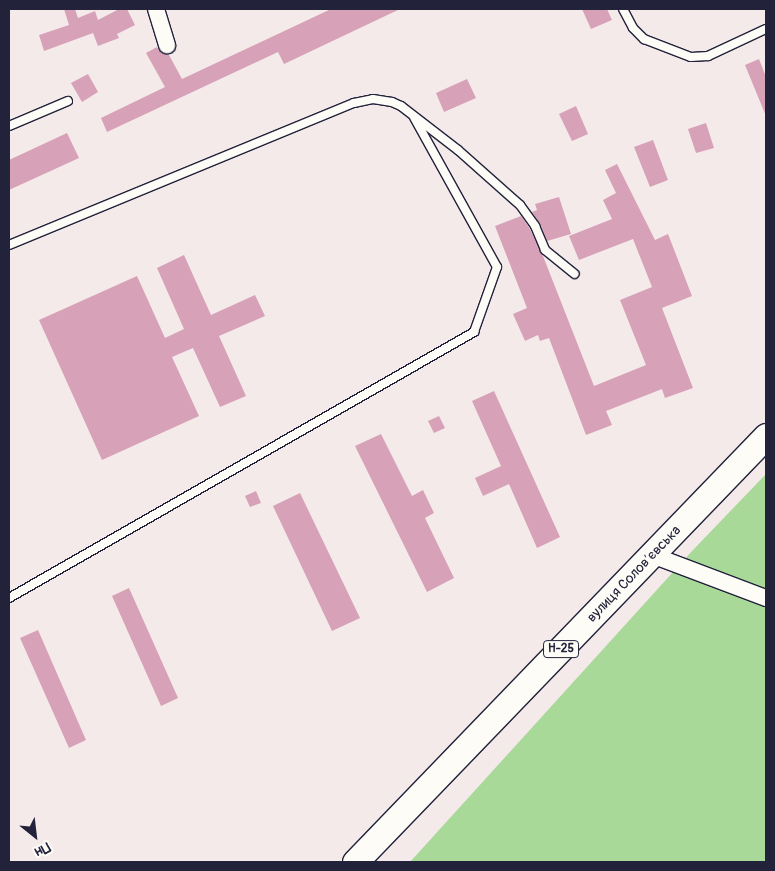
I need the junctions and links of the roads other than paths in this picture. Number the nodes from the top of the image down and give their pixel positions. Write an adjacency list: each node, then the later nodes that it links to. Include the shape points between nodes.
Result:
1 (156, 9): 4 (street)
2 (623, 9): 3 (lane, via 633,28 644,39 692,57 708,56)
3 (766, 29)
4 (167, 45)
5 (68, 100): 7 (lane)
6 (414, 117): 8 (lane, via 401,106 383,100 354,103); 9 (lane, via 458,150 520,205 535,226 545,250); 12 (lane, via 497,267 474,332)
7 (9, 126)
8 (9, 245)
9 (575, 274)
10 (766, 436): 11 (main road, вулиця Соловʼєвська / Н-25)
11 (652, 555): 13 (street); 14 (main road, вулиця Соловʼєвська / Н-25)
12 (9, 598)
13 (766, 598)
14 (354, 862)

